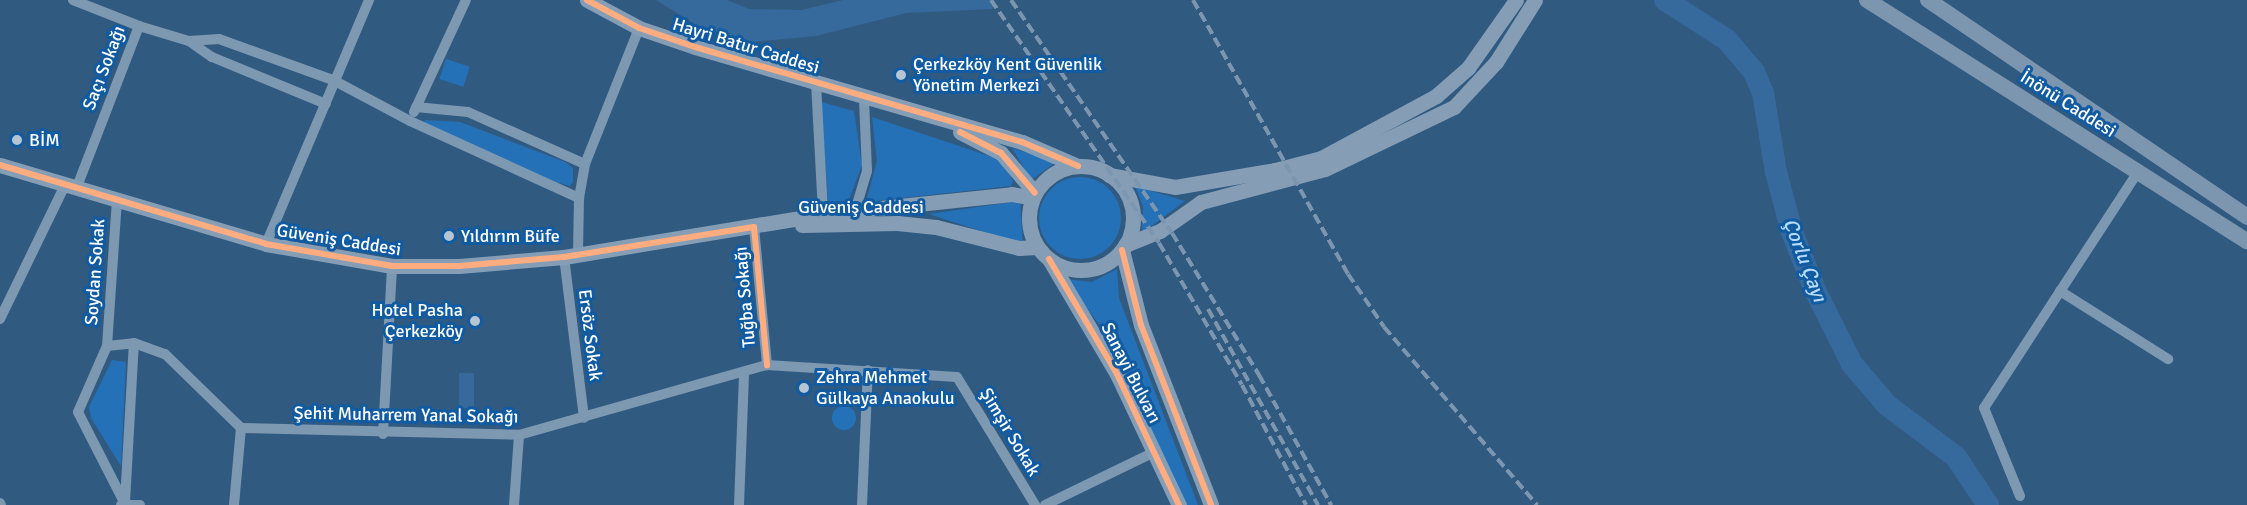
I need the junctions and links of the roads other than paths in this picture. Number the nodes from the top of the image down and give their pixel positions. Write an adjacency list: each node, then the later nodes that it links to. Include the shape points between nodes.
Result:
1 (73, 0): 9 (street, Saçı Sokağı)
2 (466, 0): 16 (street)
3 (587, 0): 10 (main road, Hayri Batur Caddesi)
4 (1516, 0): 23 (main road, via 1468,68 1436,96 1321,158 1175,187)
5 (1535, 0): 35 (main road, via 1496,62 1454,107 1325,169 1201,202 1160,231)
6 (1868, 0): 22 (main road, İnönü Caddesi)
7 (1928, 0): 30 (main road, İnönü Caddesi)
8 (367, 1): 12 (street)
9 (139, 26): 11 (street); 24 (street, Saçı Sokağı)
10 (639, 28): 13 (main road, Hayri Batur Caddesi); 19 (street, Ersöz Sokak)
11 (189, 41): 12 (street, via 219,39); 15 (street, via 212,57)
12 (333, 80): 15 (street); 18 (street)
13 (816, 83): 14 (main road, Hayri Batur Caddesi); 29 (street)
14 (864, 98): 17 (main road, Hayri Batur Caddesi); 28 (street, via 867,171)
15 (326, 104): 33 (street)
16 (416, 107): 18 (street); 19 (street, via 468,112)
17 (902, 108): 21 (main road, Hayri Batur Caddesi, via 1022,142); 25 (main road, Hayri Batur Caddesi, via 1001,153)
18 (410, 121): 26 (street)
19 (585, 164): 26 (street, Ersöz Sokak)
20 (0, 165): 24 (main road, Güveniş Caddesi)
21 (1078, 166): 23 (main road); 25 (main road, via 1049,177)
22 (2138, 172): 32 (main road, İnönü Caddesi); 39 (street)
23 (1109, 175): 35 (main road, via 1130,201 1133,218)
24 (71, 187): 27 (main road, Güveniş Caddesi); 40 (street, Saçı Sokağı)
25 (1034, 196): 28 (main road, Güveniş Caddesi, via 1012,194); 34 (main road, via 1029,217)
26 (579, 198): 36 (street, Ersöz Sokak)
27 (117, 201): 33 (main road, Güveniş Caddesi); 42 (street, Soydan Sokak)
28 (855, 211): 29 (main road, Güveniş Caddesi)
29 (823, 214): 31 (main road, Güveniş Caddesi)
30 (2247, 217)
31 (754, 227): 34 (main road, Güveniş Caddesi, via 897,223 936,227 1019,248); 36 (main road, Güveniş Caddesi); 44 (street, Tuğba Sokağı)
32 (2247, 242)
33 (266, 244): 38 (main road, Güveniş Caddesi)
34 (1037, 247): 37 (main road)
35 (1124, 248): 37 (main road, via 1095,269 1078,270); 63 (main road, Sanayi Bulvarı, via 1140,325)
36 (571, 255): 38 (main road, Güveniş Caddesi, via 459,266); 48 (street, Ersöz Sokak)
37 (1049, 259): 52 (main road, Sanayi Bulvarı, via 1117,374)
38 (392, 266): 50 (street)
39 (2060, 291): 43 (street); 53 (street, via 1984,408)
40 (0, 319)
41 (134, 343): 42 (street); 49 (street, via 165,354); 54 (street)
42 (106, 346): 54 (street, Soydan Sokak, via 78,412)
43 (2168, 359)
44 (767, 365): 45 (street, Şehit Muharrem Yanal Sokağı); 46 (street, Şehit Muharrem Yanal Sokağı)
45 (867, 370): 47 (street, Şehit Muharrem Yanal Sokağı); 59 (street)
46 (744, 373): 48 (street, Şehit Muharrem Yanal Sokağı); 58 (street)
47 (957, 377): 60 (street, Şimşir Sokak)
48 (584, 418): 51 (street, Şehit Muharrem Yanal Sokağı)
49 (241, 428): 50 (street, Şehit Muharrem Yanal Sokağı); 56 (street)
50 (383, 434): 51 (street, Şehit Muharrem Yanal Sokağı)
51 (519, 435): 57 (street)
52 (1154, 452): 61 (street); 62 (main road, Sanayi Bulvarı)
53 (2020, 496)
54 (123, 504): 55 (street)
55 (140, 505)
56 (234, 505)
57 (514, 505)
58 (739, 505)
59 (862, 505)
60 (1035, 505)
61 (1045, 505)
62 (1179, 505)
63 (1211, 505)

